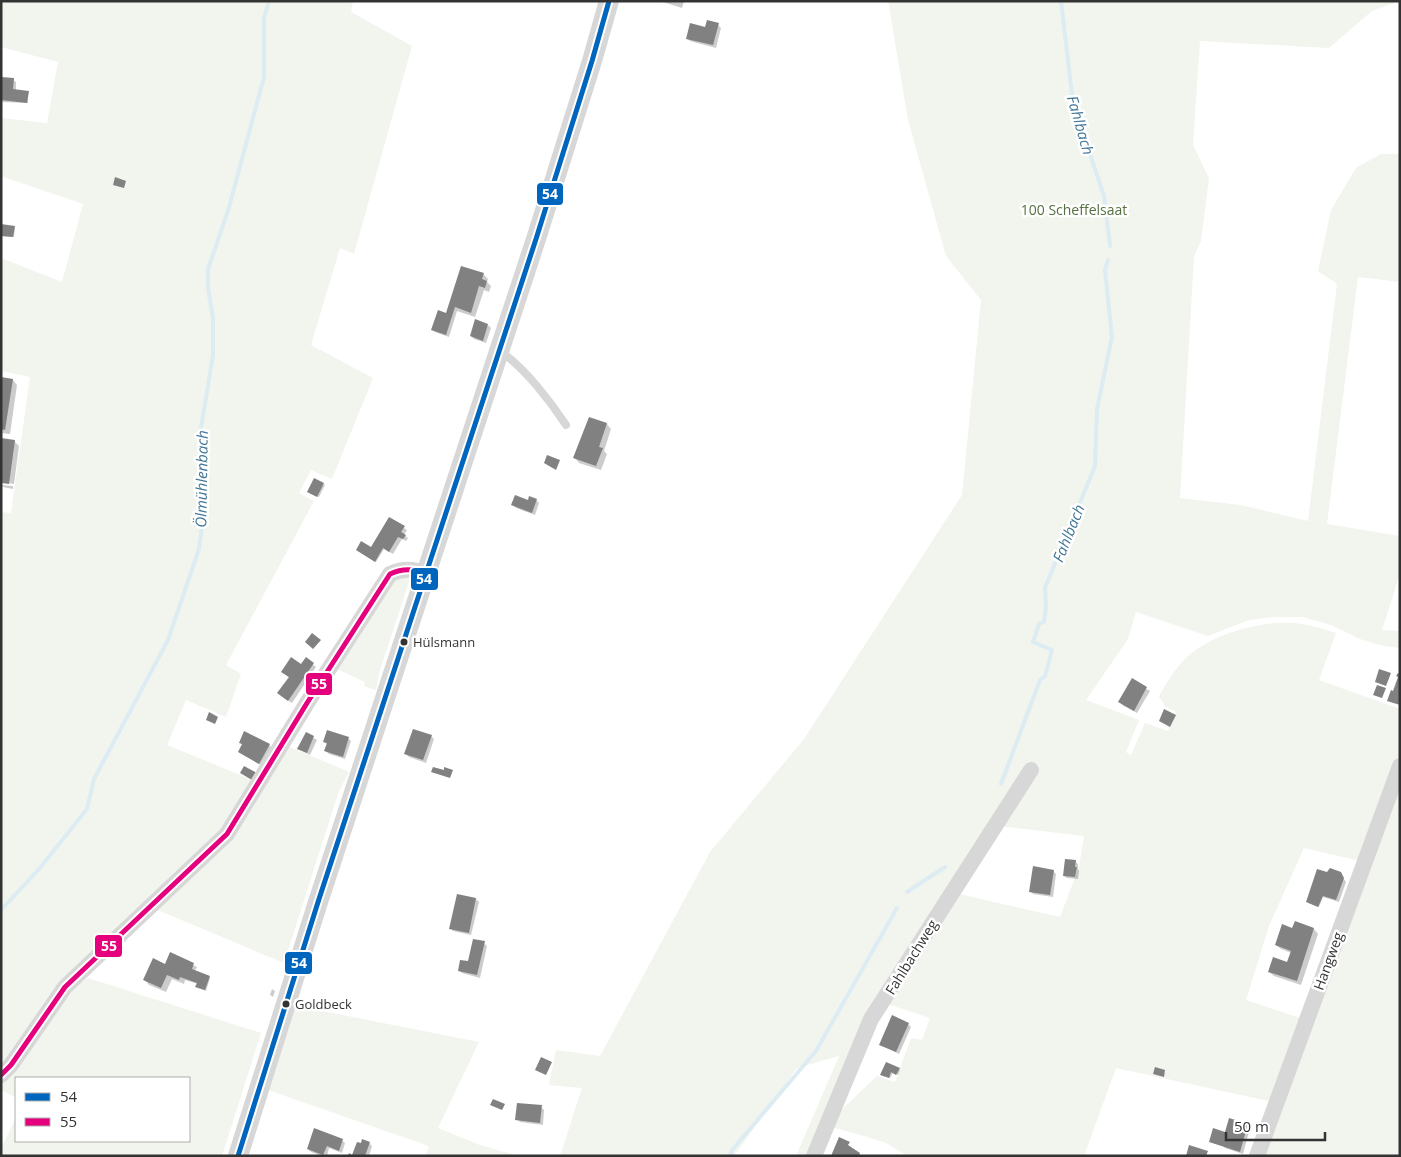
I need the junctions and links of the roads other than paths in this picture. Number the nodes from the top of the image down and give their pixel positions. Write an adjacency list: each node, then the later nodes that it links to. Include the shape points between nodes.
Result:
1 (608, 1): 2 (street, via 592,61)
2 (499, 351): 3 (lane, via 537,386); 4 (street)
3 (566, 425)
4 (427, 573): 7 (street, via 408,569 390,574 227,834 65,987 12,1065); 8 (street)
5 (1400, 766): 10 (street, Hangweg)
6 (1030, 770): 9 (street, Fahlbachweg, via 871,1019)
7 (1, 1075)
8 (238, 1156)
9 (814, 1156)
10 (1257, 1156)

